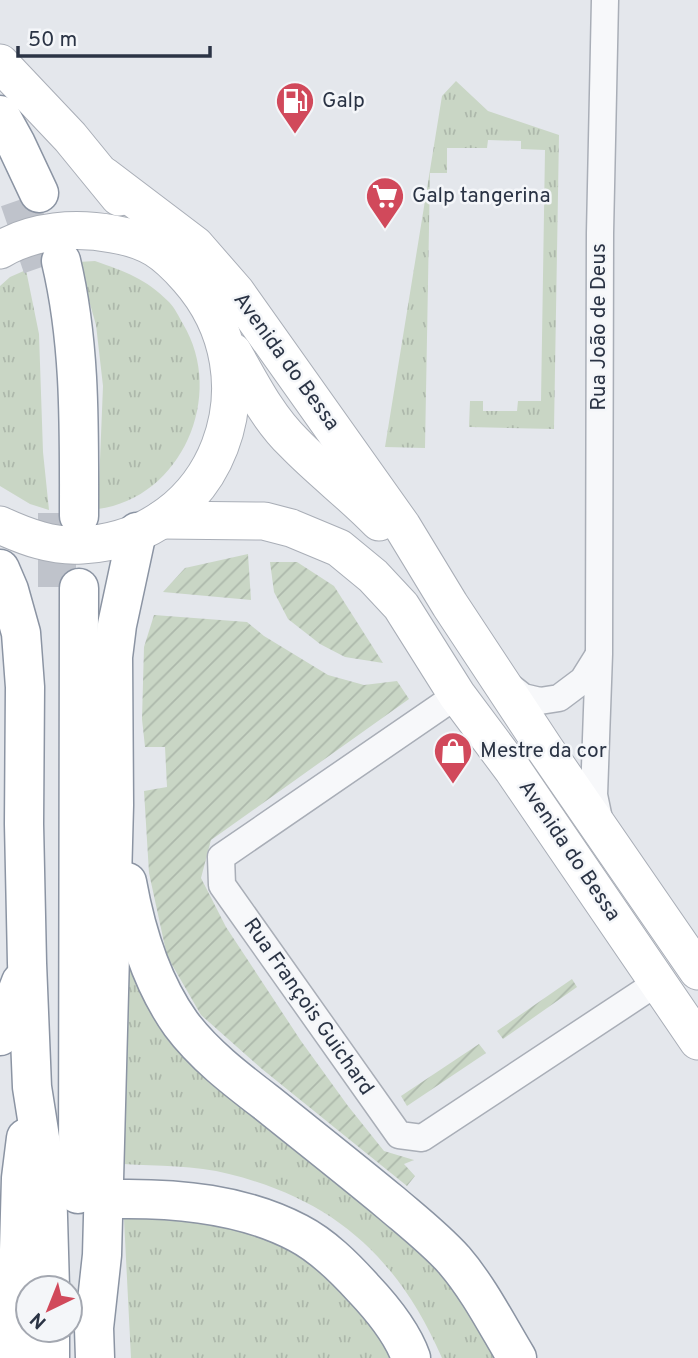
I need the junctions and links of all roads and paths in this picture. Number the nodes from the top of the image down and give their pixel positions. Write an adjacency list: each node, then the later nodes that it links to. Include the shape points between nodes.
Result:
1 (605, 0): 16 (street, Rua João de Deus)
2 (0, 63): 5 (main road)
3 (0, 115): 4 (highway, via 16,144 29,197)
4 (0, 159)
5 (104, 176): 7 (main road); 9 (main road, Avenida do Bessa, via 195,245)
6 (0, 250): 7 (main road, via 37,234 68,230 124,236)
7 (161, 251): 9 (main road); 10 (main road, via 213,309)
8 (51, 264): 11 (highway)
9 (217, 268): 15 (main road, Avenida do Bessa, via 402,526)
10 (220, 330): 13 (main road, via 232,390 223,440 204,477 185,500); 15 (main road, Avenida do Bessa, via 293,443 368,511)
11 (68, 514)
12 (0, 526): 13 (main road, via 52,543 81,545 110,541)
13 (149, 526): 18 (main road, Avenida do Bessa, via 264,521 339,548 401,606); 19 (highway, via 117,625)
14 (0, 569): 20 (highway, via 21,632 25,688)
15 (450, 605): 17 (main road, Avenida do Bessa)
16 (598, 654): 17 (street, via 583,680 559,698 540,701 523,697); 21 (street, Rua João de Deus, via 594,795)
17 (501, 679): 21 (main road, Avenida do Bessa)
18 (457, 695): 24 (main road, Avenida do Bessa, via 521,780); 24 (street, Rua François Guichard, via 221,858 222,885 399,1135 422,1138)
19 (114, 805): 31 (highway, via 102,1255); 34 (highway, via 135,928 150,967 182,1025 209,1055 438,1244 478,1293)
20 (12, 824): 22 (highway)
21 (601, 829): 23 (main road, Avenida do Bessa)
22 (27, 963): 25 (highway); 27 (highway)
23 (698, 971)
24 (658, 982): 26 (main road, Avenida do Bessa)
25 (0, 1036)
26 (698, 1041)
27 (33, 1087): 28 (highway); 32 (highway, via 21,1178)
28 (47, 1182): 30 (highway); 31 (highway, via 58,1084 68,587 78,1250)
29 (117, 1199): 33 (highway, via 164,1199 251,1213 300,1233 341,1264 380,1306)
30 (50, 1274)
31 (95, 1343)
32 (16, 1358)
33 (411, 1358)
34 (517, 1358)

